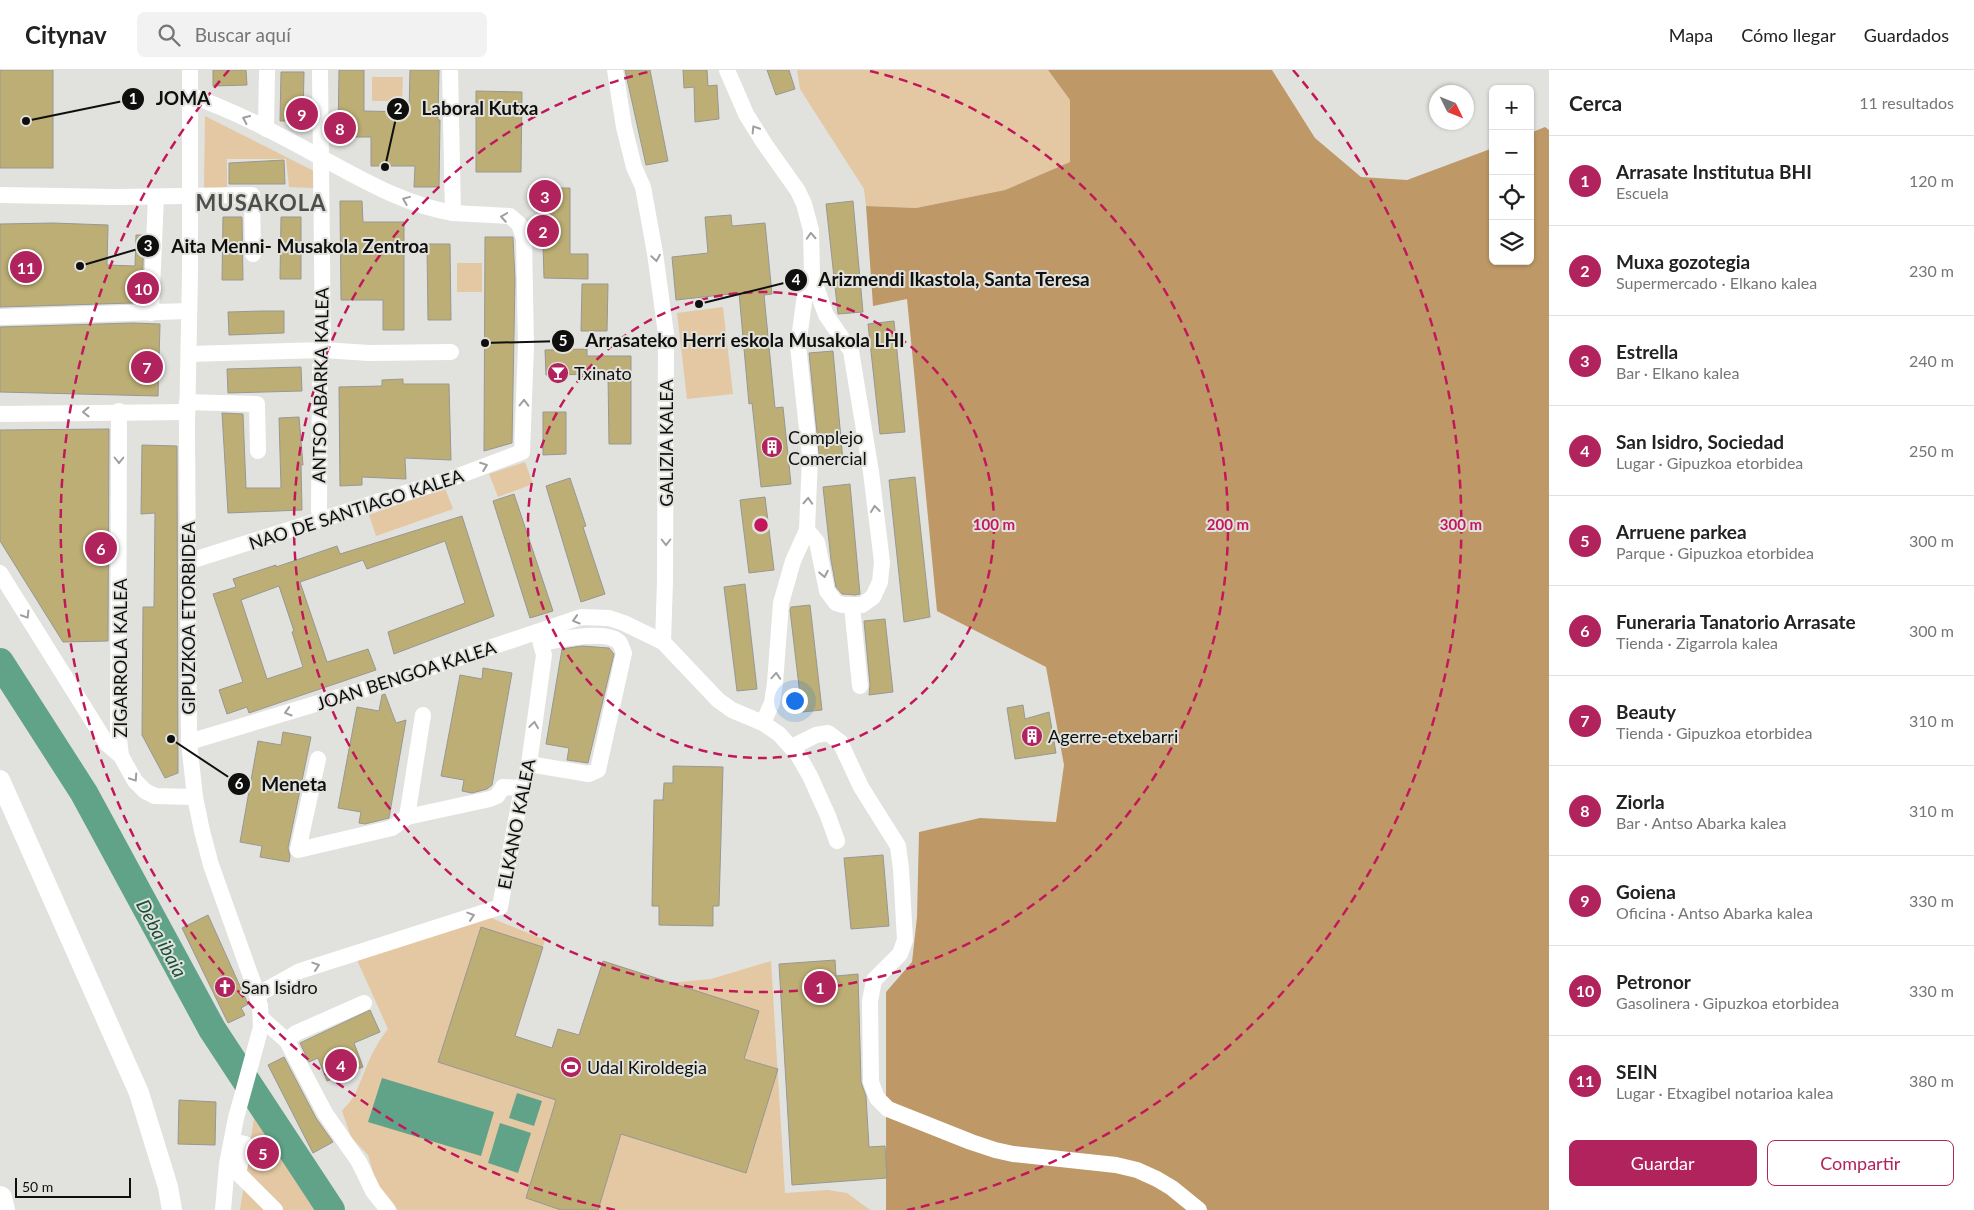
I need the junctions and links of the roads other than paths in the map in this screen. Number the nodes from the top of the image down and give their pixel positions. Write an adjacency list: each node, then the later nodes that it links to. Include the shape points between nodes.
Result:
1 (190, 70): 7 (street, GIPUZKOA ETORBIDEA)
2 (267, 70): 8 (street)
3 (320, 70): 9 (street, ANTSO ABARKA KALEA)
4 (450, 70): 13 (street)
5 (615, 70): 32 (street, GALIZIA KALEA, one-way to 32, via 624,127 634,167 643,187 666,334)
6 (728, 70): 15 (street, one-way to 6, via 811,230 804,204 746,114)
7 (189, 95): 8 (street, one-way to 7); 12 (street, GIPUZKOA ETORBIDEA)
8 (266, 129): 9 (street)
9 (320, 157): 13 (street, one-way to 9, via 410,202); 19 (street, ANTSO ABARKA KALEA)
10 (0, 195): 11 (street)
11 (156, 197): 12 (street); 17 (street)
12 (190, 197): 14 (street, via 252,195); 16 (street, GIPUZKOA ETORBIDEA)
13 (453, 213): 26 (street, NAO DE SANTIAGO KALEA, one-way to 13, via 453,478 522,452 526,346 524,238 519,224 510,216)
14 (253, 254)
15 (812, 276): 27 (street, one-way to 15, via 810,457 798,346 805,295); 30 (street, one-way to 15, via 862,605 873,597 880,582 881,553 850,351 826,315)
16 (189, 311): 17 (street); 21 (street, GIPUZKOA ETORBIDEA)
17 (151, 313): 18 (street)
18 (0, 317)
19 (323, 350): 20 (street); 21 (street); 26 (street, ANTSO ABARKA KALEA, via 320,368)
20 (451, 352)
21 (189, 354): 22 (street, GIPUZKOA ETORBIDEA)
22 (187, 407): 23 (street); 25 (street, via 257,404); 28 (street, GIPUZKOA ETORBIDEA)
23 (120, 411): 24 (street, one-way to 24); 38 (street, ZIGARROLA KALEA, one-way to 38, via 118,731)
24 (0, 414)
25 (258, 451)
26 (321, 520): 28 (street, NAO DE SANTIAGO KALEA)
27 (807, 530): 30 (street, one-way to 30, via 817,542 827,591 836,603); 35 (street, one-way to 27, via 772,703 775,684 781,603 793,561)
28 (187, 562): 36 (street, GIPUZKOA ETORBIDEA)
29 (0, 573): 38 (street, ZIGARROLA KALEA, one-way to 38, via 107,744)
30 (852, 606): 33 (street)
31 (539, 638): 32 (street, JOAN BENGOA KALEA, one-way to 31, via 609,618 581,618); 36 (street, JOAN BENGOA KALEA, one-way to 36); 40 (street, ELKANO KALEA, one-way to 31, via 544,655); 40 (street, via 586,635 614,639 620,642 624,652 598,770 589,774)
32 (663, 642): 35 (street, JOAN BENGOA KALEA, via 718,700 732,710)
33 (860, 686)
34 (423, 715): 44 (street)
35 (763, 723): 37 (street, JOAN BENGOA KALEA)
36 (189, 742): 43 (street, GIPUZKOA ETORBIDEA)
37 (792, 747): 45 (street, JOAN BENGOA KALEA, via 810,776); 57 (street, via 828,733 840,742 861,787 898,846 905,940 900,954 874,980 870,1001 871,1082 877,1098 888,1109 996,1150 1137,1170 1172,1188)
38 (121, 756): 43 (street, ZIGARROLA KALEA, one-way to 43, via 145,792 155,796)
39 (318, 759): 44 (street, via 298,850 392,828)
40 (529, 764): 42 (street, ELKANO KALEA)
41 (0, 780): 53 (main road, via 139,1093)
42 (522, 788): 44 (street, via 503,786 490,800); 46 (street, ELKANO KALEA, one-way to 42, via 300,971 500,906)
43 (195, 797): 46 (street, GIPUZKOA ETORBIDEA, via 212,865)
44 (407, 817)
45 (837, 841)
46 (257, 995): 48 (street, GIPUZKOA ETORBIDEA)
47 (364, 1003): 49 (street, via 296,1033)
48 (261, 1018): 49 (street); 50 (street, GIPUZKOA ETORBIDEA)
49 (287, 1041): 56 (street, via 325,1113 359,1162 372,1192)
50 (232, 1141): 54 (street, GIPUZKOA ETORBIDEA); 55 (street, via 245,1144 238,1173)
51 (0, 1198): 52 (highway)
52 (3, 1210)
53 (172, 1210)
54 (223, 1210)
55 (275, 1210)
56 (388, 1210)
57 (1199, 1210)

